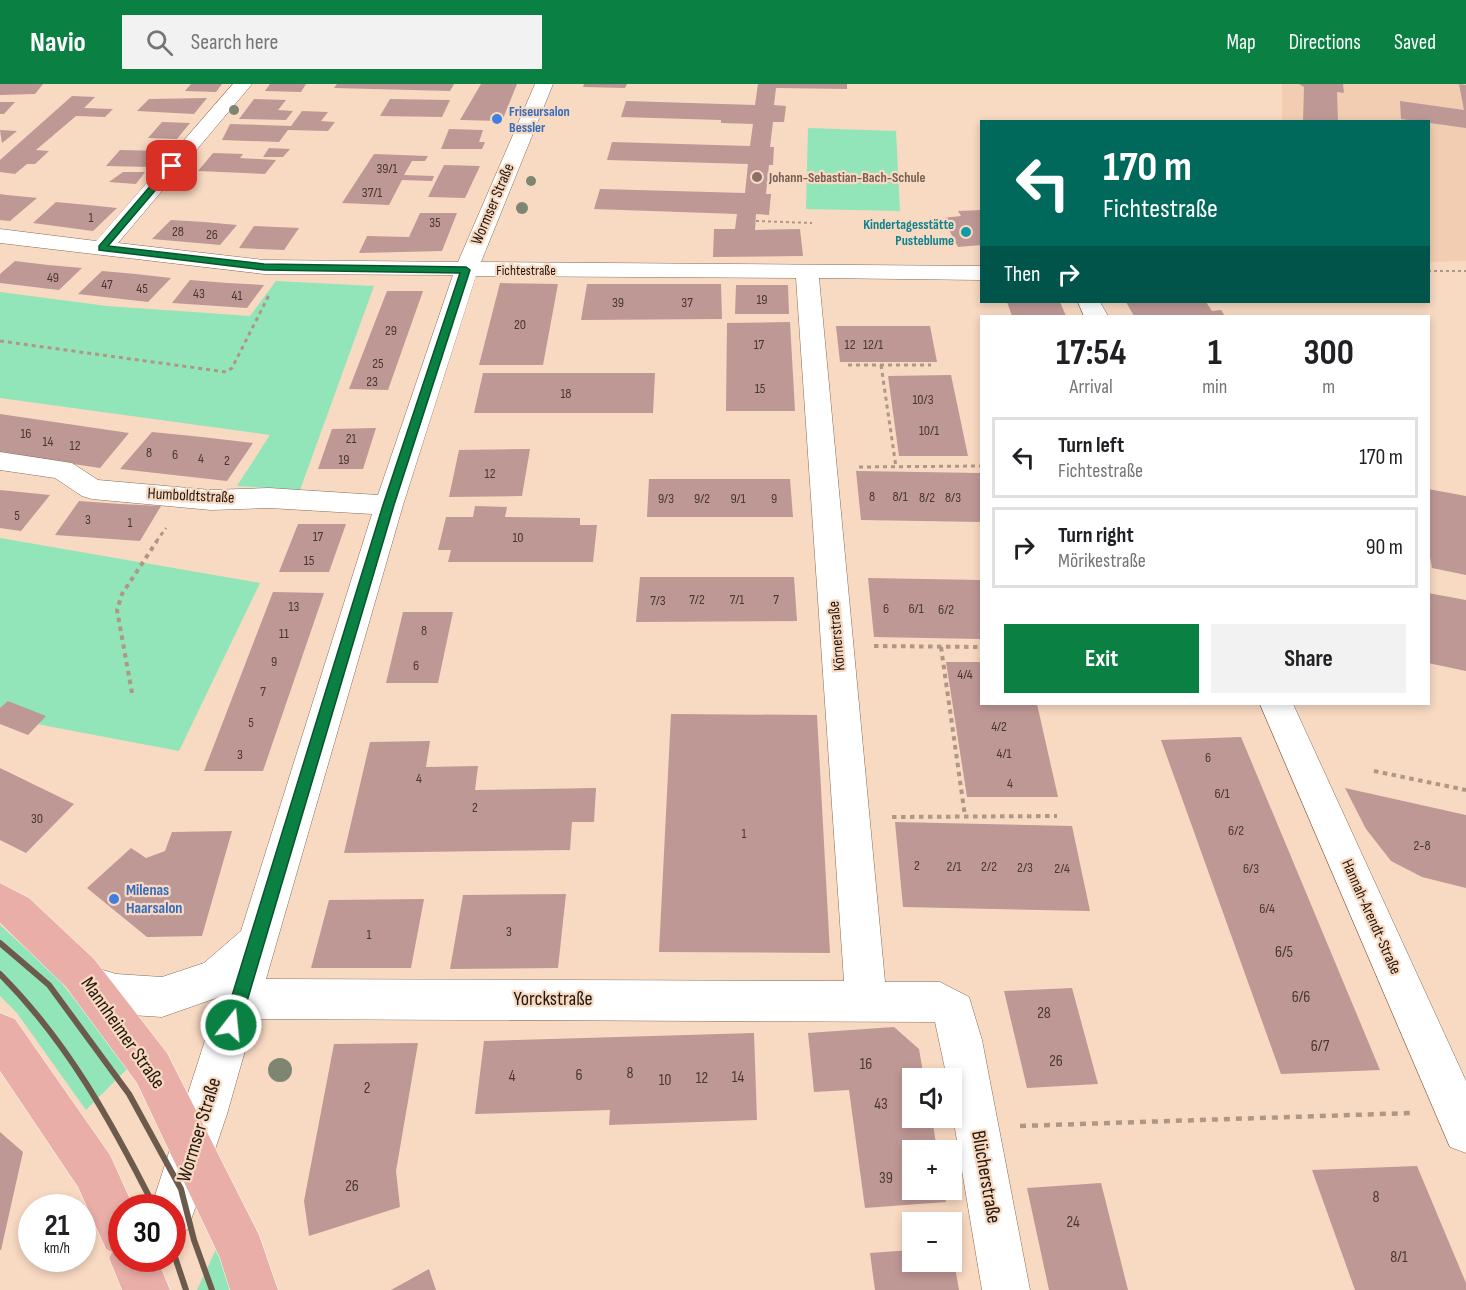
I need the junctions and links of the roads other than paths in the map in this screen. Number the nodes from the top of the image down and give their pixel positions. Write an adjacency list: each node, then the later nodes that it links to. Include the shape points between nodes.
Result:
1 (243, 84): 4 (street)
2 (544, 84): 5 (street, Wormser Straße)
3 (0, 236): 4 (street, Fichtestraße)
4 (102, 248): 5 (street, Fichtestraße, via 283,268)
5 (466, 270): 6 (street, Fichtestraße); 9 (street, Wormser Straße)
6 (807, 272): 7 (street, Fichtestraße); 15 (street, Körnerstraße)
7 (980, 273)
8 (0, 461): 9 (street, Humboldtstraße, via 62,470 92,489 186,498)
9 (388, 505): 12 (street, Wormser Straße)
10 (1276, 705): 17 (street, Hannah-Arendt-Straße)
11 (0, 901): 13 (main road, Mannheimer Straße, via 15,911)
12 (255, 944): 13 (street, via 216,979 162,997 116,994); 14 (street, Wormser Straße)
13 (90, 986): 18 (main road, Mannheimer Straße, via 152,1068)
14 (238, 999): 15 (street, Yorckstraße); 18 (street, Wormser Straße)
15 (867, 1000): 22 (street, Blücherstraße, via 940,1002 954,1011)
16 (0, 1034): 20 (main road, via 94,1171)
17 (1462, 1121)
18 (194, 1148): 19 (street, Wormser Straße); 21 (main road, Mannheimer Straße, via 242,1252)
19 (178, 1194)
20 (108, 1202)
21 (254, 1290)
22 (1006, 1290)

